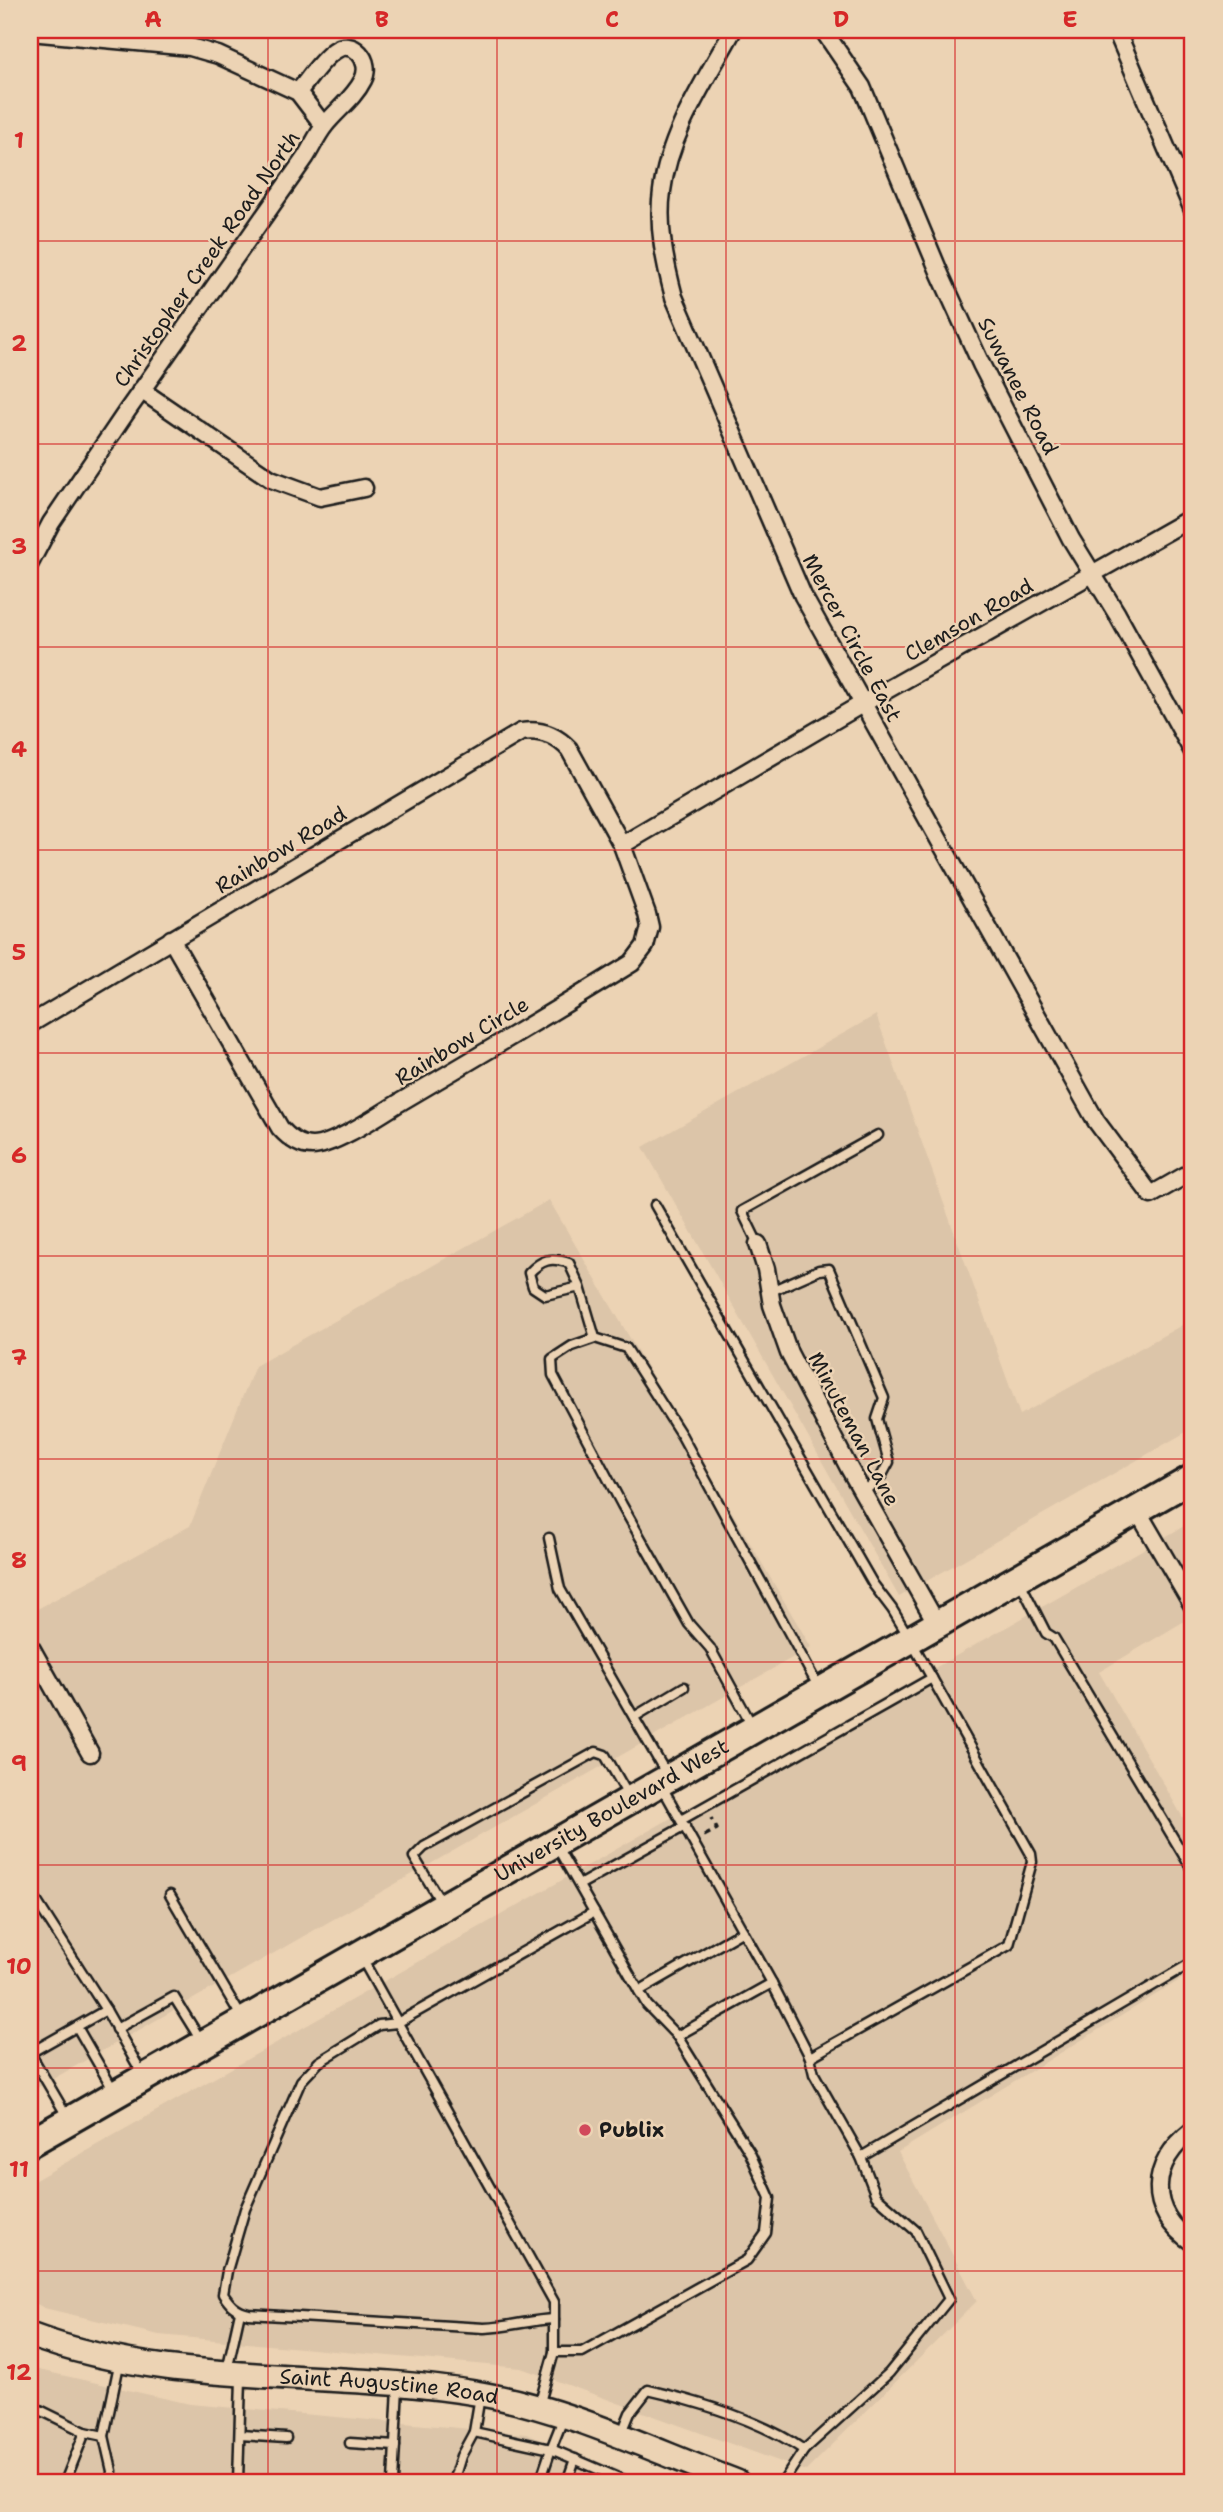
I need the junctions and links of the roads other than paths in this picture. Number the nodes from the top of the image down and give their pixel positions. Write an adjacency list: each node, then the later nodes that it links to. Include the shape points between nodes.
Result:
1 (733, 30): 13 (street, Mercer Circle East, via 668,160 661,206 667,268 674,297 803,596)
2 (823, 30): 12 (street, Suwanee Road, via 862,87 981,364)
3 (1116, 30): 7 (street)
4 (30, 32): 5 (street, via 190,47)
5 (298, 92): 6 (street); 6 (street, Christopher Creek Road North, via 332,52 353,47 362,54 367,65 364,79)
6 (324, 126): 8 (street, Christopher Creek Road North)
7 (1193, 211)
8 (141, 390): 9 (street, via 271,479 320,498); 11 (street, Christopher Creek Road North, via 51,523)
9 (364, 488)
10 (1193, 517): 12 (street, Clemson Road)
11 (30, 563)
12 (1093, 574): 13 (street, Clemson Road); 15 (street, Suwanee Road)
13 (862, 705): 16 (street, Clemson Road); 20 (street, Mercer Circle East, via 1096,1121 1151,1195)
14 (558, 737): 16 (street, Rainbow Circle); 17 (street, Rainbow Road, via 533,730 521,732)
15 (1193, 752)
16 (622, 845): 17 (street, Rainbow Circle, via 650,927 645,946 632,963 389,1109 331,1141 312,1146 298,1143 280,1128)
17 (171, 939): 18 (street, Rainbow Road)
18 (30, 1024)
19 (878, 1135): 22 (lane, via 742,1211)
20 (1193, 1171)
21 (655, 1205): 33 (lane, via 873,1584)
22 (758, 1244): 24 (street, Minuteman Lane)
23 (580, 1287): 23 (lane, via 569,1263 555,1258 539,1262 529,1273 533,1287 545,1295); 25 (lane)
24 (769, 1292): 27 (street, Minuteman Lane, via 789,1353); 27 (lane, via 829,1269 884,1398 877,1419 889,1462)
25 (595, 1338): 37 (lane, via 626,1348 682,1436); 39 (lane, via 552,1359 553,1375 622,1505)
26 (1193, 1478): 28 (main road, University Boulevard West)
27 (863, 1493): 32 (street, Minuteman Lane)
28 (1137, 1510): 30 (main road, University Boulevard West); 31 (street)
29 (550, 1538): 38 (lane, via 560,1589)
30 (1018, 1578): 32 (main road, University Boulevard West); 45 (lane, via 1046,1633 1054,1638)
31 (1193, 1606)
32 (937, 1624): 33 (main road, University Boulevard West)
33 (910, 1639): 35 (lane); 37 (main road, University Boulevard West)
34 (30, 1646): 40 (street)
35 (932, 1678): 43 (lane); 63 (lane, via 1031,1854 1009,1945)
36 (684, 1687): 38 (lane)
37 (821, 1690): 39 (main road, University Boulevard West)
38 (634, 1717): 41 (lane)
39 (754, 1729): 41 (main road, University Boulevard West)
40 (90, 1753)
41 (664, 1780): 42 (main road, University Boulevard West); 43 (lane)
42 (631, 1800): 44 (main road, University Boulevard West); 49 (lane, via 605,1755 596,1752 424,1847 414,1857)
43 (683, 1823): 46 (lane); 51 (lane)
44 (554, 1843): 46 (lane); 49 (main road, University Boulevard West)
45 (1193, 1871)
46 (579, 1885): 50 (lane)
47 (30, 1891): 56 (lane)
48 (170, 1895): 57 (lane)
49 (443, 1906): 52 (main road, University Boulevard West)
50 (594, 1912): 55 (lane); 58 (lane)
51 (743, 1931): 54 (lane); 55 (lane)
52 (359, 1954): 57 (main road, University Boulevard West); 58 (lane)
53 (1193, 1962): 69 (lane)
54 (772, 1983): 61 (lane); 63 (lane)
55 (639, 1991): 61 (lane)
56 (106, 2010): 59 (lane); 60 (lane)
57 (244, 2020): 62 (main road, University Boulevard West)
58 (397, 2024): 71 (lane, via 379,2025 319,2062 301,2081 245,2209 227,2271 223,2294); 72 (lane, via 554,2302)
59 (77, 2027): 65 (lane); 66 (lane, via 30,2053)
60 (116, 2029): 62 (lane, via 174,1997); 64 (lane)
61 (677, 2036): 74 (lane, via 750,2152 770,2198 766,2233 747,2260 713,2280 582,2352)
62 (203, 2044): 64 (main road, University Boulevard West)
63 (810, 2057): 69 (lane, via 814,2074)
64 (145, 2078): 65 (main road, University Boulevard West)
65 (116, 2094): 66 (main road, University Boulevard West)
66 (70, 2120): 68 (main road, University Boulevard West)
67 (1193, 2130): 70 (street, via 1173,2148 1161,2170 1157,2192 1172,2225)
68 (30, 2143)
69 (861, 2157): 91 (lane, via 876,2196 916,2231 949,2299 890,2374)
70 (1193, 2244)
71 (240, 2312): 72 (lane, via 484,2328); 76 (lane)
72 (554, 2319): 74 (lane)
73 (30, 2335): 75 (main road, Saint Augustine Road)
74 (554, 2352): 80 (lane)
75 (120, 2360): 76 (main road, Saint Augustine Road); 85 (lane)
76 (234, 2374): 77 (main road, Saint Augustine Road); 84 (lane)
77 (398, 2384): 78 (main road, Saint Augustine Road); 89 (lane)
78 (480, 2394): 80 (main road, Saint Augustine Road); 83 (lane)
79 (30, 2404): 82 (lane)
80 (538, 2406): 81 (main road, Saint Augustine Road)
81 (564, 2416): 86 (main road, Saint Augustine Road); 90 (lane)
82 (85, 2432): 85 (lane); 94 (lane)
83 (474, 2432): 90 (lane); 98 (lane)
84 (240, 2435): 87 (lane); 96 (lane)
85 (104, 2436): 95 (lane)
86 (620, 2437): 91 (lane, via 630,2413 648,2390 690,2400 784,2436); 93 (main road, Saint Augustine Road)
87 (286, 2438)
88 (350, 2443): 89 (lane)
89 (395, 2446): 97 (lane)
90 (551, 2449): 92 (lane); 99 (lane)
91 (804, 2450): 102 (lane)
92 (575, 2459): 100 (lane); 101 (lane)
93 (727, 2481)
94 (65, 2482)
95 (111, 2482)
96 (237, 2482)
97 (393, 2482)
98 (453, 2482)
99 (540, 2482)
100 (567, 2482)
101 (628, 2482)
102 (783, 2482)

